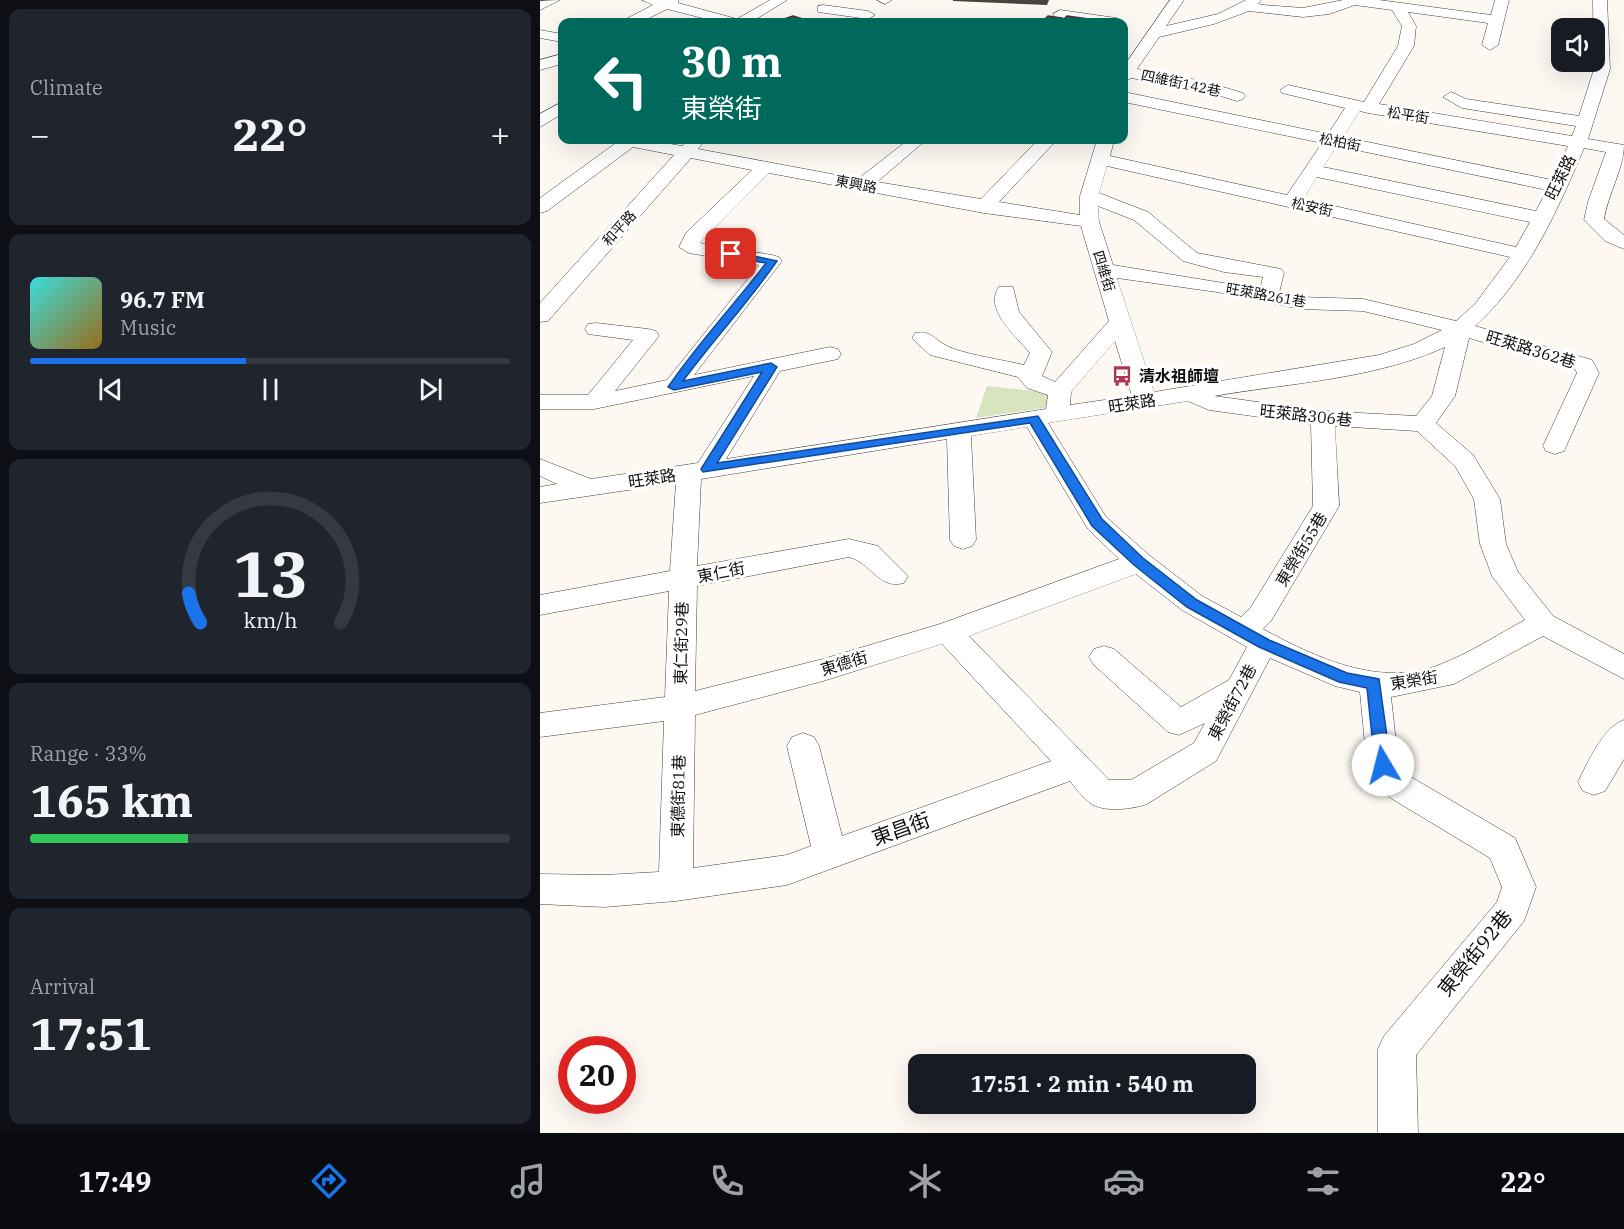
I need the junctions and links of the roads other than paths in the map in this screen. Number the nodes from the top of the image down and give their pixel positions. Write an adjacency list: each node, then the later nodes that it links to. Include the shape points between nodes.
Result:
1 (553, 0): 11 (street)
2 (649, 0): 9 (street)
3 (780, 0): 17 (street)
4 (885, 0): 19 (street)
5 (1177, 0): 24 (street)
6 (1355, 0): 10 (street, via 1316,13 1297,14); 12 (street)
7 (1502, 0): 21 (street)
8 (1600, 0): 39 (street, 旺萊路, via 1600,78)
9 (669, 2): 15 (street); 16 (street)
10 (1252, 3): 24 (street, via 1227,16)
11 (540, 6)
12 (1397, 7): 21 (street); 37 (street, via 1408,26 1406,46)
13 (823, 9): 18 (street)
14 (1060, 14): 20 (street)
15 (639, 18)
16 (720, 18)
17 (748, 18)
18 (857, 18)
19 (866, 18)
20 (1088, 18)
21 (1496, 20): 27 (street)
22 (1128, 25): 24 (street)
23 (540, 34): 25 (street)
24 (1155, 34): 26 (street); 30 (street)
25 (558, 37)
26 (1132, 39)
27 (1490, 45)
28 (558, 60): 29 (street)
29 (540, 65): 31 (street)
30 (1128, 66)
31 (558, 69)
32 (1128, 70): 34 (street, 四維街142巷)
33 (1288, 90): 37 (street, 松平街)
34 (1237, 96)
35 (1451, 97): 39 (street, via 1462,103)
36 (1128, 98): 42 (street, 松柏街)
37 (1361, 106): 42 (street); 43 (street, 松平街)
38 (558, 110): 40 (street)
39 (1584, 122): 43 (street, 旺萊路)
40 (540, 124): 41 (street)
41 (558, 128)
42 (1332, 141): 50 (street, 松柏街); 53 (street)
43 (1577, 143): 49 (street, 松平街); 55 (street, 旺萊路)
44 (622, 144): 59 (street)
45 (913, 144): 54 (street)
46 (1043, 144): 60 (street)
47 (1105, 144): 51 (street, 四維街)
48 (692, 145): 52 (street, 東興路); 69 (street, 和平路)
49 (1620, 149): 64 (street, via 1597,202 1594,220)
50 (1427, 150): 55 (street, 松柏街); 56 (street)
51 (1101, 159): 57 (street, 四維街); 58 (street, 松安街)
52 (766, 166): 54 (street, 東興路); 77 (street, via 693,237 689,247 772,261 710,335)
53 (1312, 170): 56 (street); 58 (street)
54 (862, 185): 60 (street, 東興路)
55 (1556, 186): 61 (street, 旺萊路)
56 (1407, 189): 61 (street); 63 (street)
57 (1089, 196): 62 (street, 四維街); 68 (street, via 1141,216 1190,256 1224,266 1274,273)
58 (1292, 203): 63 (street, 松安街)
59 (540, 207)
60 (984, 207): 62 (street, 東興路)
61 (1540, 218): 65 (street, 旺萊路)
62 (1089, 222): 66 (street, 四維街)
63 (1391, 224): 65 (street, 松安街)
64 (1624, 243)
65 (1523, 254): 71 (street, 旺萊路, via 1485,308)
66 (1104, 270): 68 (street, 旺萊路261巷); 70 (street, 四維街)
67 (1006, 291): 76 (street, via 1008,313 1041,352)
68 (1268, 297): 71 (street, 旺萊路261巷, via 1300,303 1363,305)
69 (540, 316)
70 (1119, 323): 79 (street, 四維街); 82 (street)
71 (1461, 328): 78 (street, 旺萊路, via 1432,345 1383,361); 84 (street, via 1443,396); 86 (street, 旺萊路362巷, via 1584,365 1588,373)
72 (596, 329): 81 (street, via 648,336)
73 (923, 338): 76 (street, via 938,350)
74 (830, 354): 75 (street)
75 (771, 367): 77 (street); 88 (street)
76 (1031, 376): 82 (street)
77 (674, 387): 81 (street)
78 (1190, 394): 79 (street, 旺萊路); 83 (street, 旺萊路306巷, via 1209,403)
79 (1145, 401): 82 (street, 旺萊路)
80 (540, 402): 81 (street)
81 (594, 402)
82 (1050, 408): 85 (street, 旺萊路); 92 (street, 東榮街, via 1097,523)
83 (1323, 418): 84 (street, 旺萊路306巷); 98 (street, 東榮街55巷, via 1326,506 1261,614)
84 (1423, 424): 96 (street, via 1464,461 1487,499 1493,544 1506,576)
85 (958, 430): 88 (street, 旺萊路); 91 (street)
86 (1555, 446)
87 (540, 467): 89 (street)
88 (698, 470): 89 (street, 旺萊路); 94 (street, 東仁街29巷)
89 (589, 488): 90 (street, 旺萊路)
90 (540, 495)
91 (963, 540)
92 (1139, 562): 97 (street, 東德街); 98 (street, 東榮街, via 1192,603)
93 (894, 576): 94 (street, 東仁街, via 869,553 849,548)
94 (683, 579): 95 (street, 東仁街); 103 (street, 東仁街29巷)
95 (540, 606)
96 (1543, 623): 100 (street); 101 (street, 東榮街, via 1444,676 1390,686)
97 (948, 632): 103 (street, 東德街); 107 (street)
98 (1253, 638): 101 (street, 東榮街, via 1345,678); 102 (street, 東榮街72巷)
99 (1104, 657): 102 (street, via 1179,723)
100 (1624, 668)
101 (1374, 683): 112 (street, 東榮街92巷, via 1383,765 1400,787 1503,848 1519,887 1512,910 1397,1049)
102 (1239, 688): 107 (street, 東榮街72巷, via 1205,752 1136,794 1102,794)
103 (680, 707): 104 (street, 東德街); 110 (street, 東德街81巷)
104 (540, 725)
105 (1624, 732): 108 (street)
106 (803, 746): 109 (street)
107 (1075, 766): 109 (street, 東昌街)
108 (1594, 782)
109 (830, 855): 110 (street, 東昌街, via 787,870)
110 (676, 886): 111 (street, 東昌街, via 604,891)
111 (540, 889)
112 (1398, 1133)

